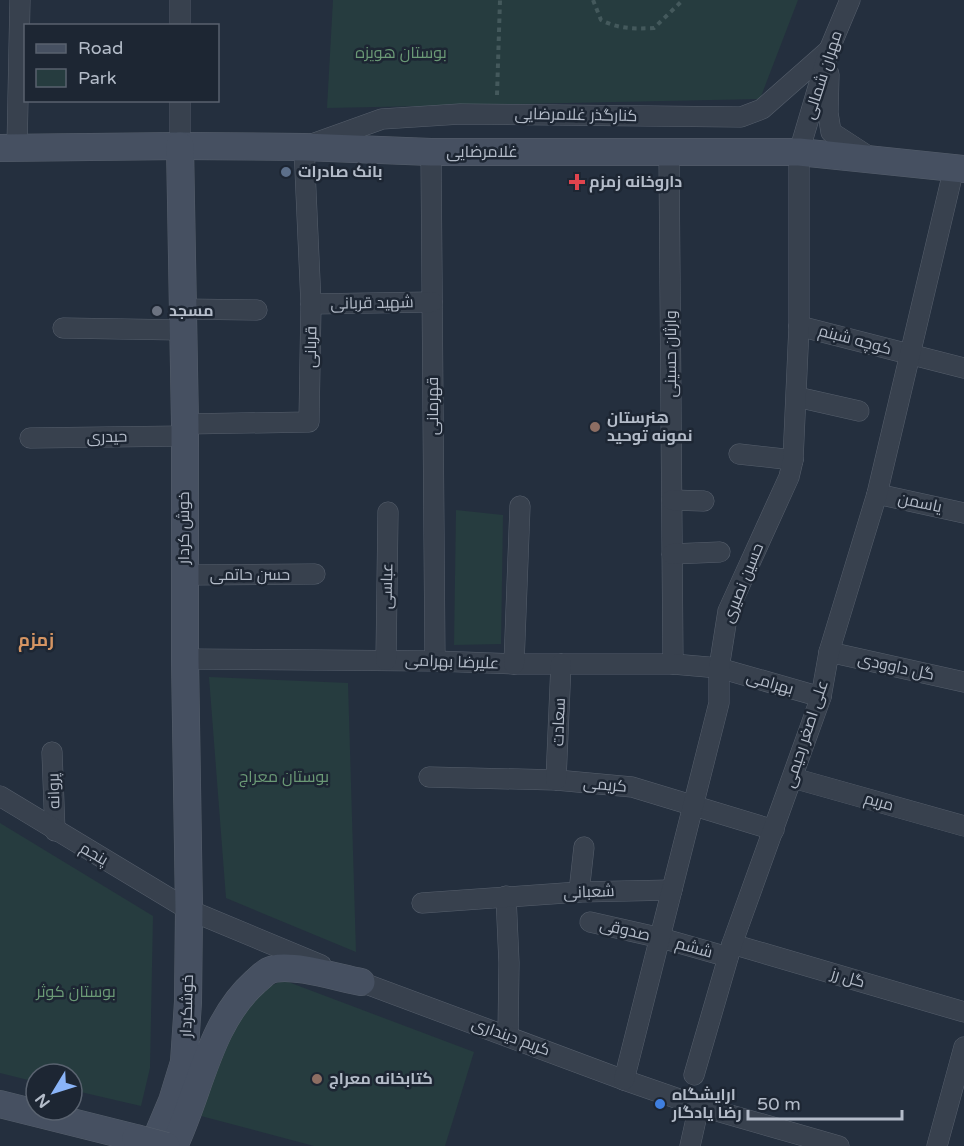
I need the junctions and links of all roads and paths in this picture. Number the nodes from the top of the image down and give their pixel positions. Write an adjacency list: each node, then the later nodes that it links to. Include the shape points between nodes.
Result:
1 (20, 0): 13 (street)
2 (180, 0): 7 (street)
3 (500, 0): 10 (path)
4 (593, 0): 5 (path, via 601,20 630,29 654,28)
5 (683, 0)
6 (850, 0): 8 (street, مهران شمالی)
7 (180, 24)
8 (829, 50): 10 (street, کنارگذر غلامرضایی, via 762,110 741,117); 15 (street, مهران شمالی); 17 (street, via 831,132)
9 (180, 102): 11 (street)
10 (495, 114): 12 (street, کنارگذر غلامرضایی, via 382,119)
11 (180, 146): 12 (street, غلامرضایی); 13 (street, غلامرضایی); 22 (street, خوش کردار)
12 (304, 147): 14 (street, غلامرضایی); 20 (street, قربانی)
13 (9, 148)
14 (431, 152): 16 (street, غلامرضایی); 19 (street, قهرمانی)
15 (799, 152): 16 (street, غلامرضایی); 17 (street, غلامرضایی); 23 (street, حسین نصیری)
16 (669, 153): 34 (street, وارثان حسینی)
17 (874, 159): 18 (street, غلامرضایی)
18 (959, 168): 25 (street, علی اصغر رحیمی)
19 (432, 302): 20 (street, شهید قربانی); 46 (street, قهرمانی)
20 (311, 304): 29 (street, قربانی, via 309,422)
21 (257, 310): 22 (street)
22 (182, 320): 24 (street); 29 (street, خوش کردار)
23 (799, 326): 25 (street, کوچه شبنم); 27 (street, حسین نصیری)
24 (63, 328)
25 (911, 355): 26 (street, کوچه شبنم); 33 (street, علی اصغر رحیمی)
26 (964, 368)
27 (797, 397): 28 (street); 32 (street, حسین نصیری)
28 (859, 411)
29 (184, 430): 30 (street, حیدری); 42 (street, خوش کردار)
30 (30, 438)
31 (739, 454): 32 (street)
32 (793, 460): 50 (street, حسین نصیری, via 789,477 728,611)
33 (876, 494): 38 (street, یاسمن); 43 (street, علی اصغر رحیمی)
34 (672, 500): 35 (street); 40 (street, وارثان حسینی)
35 (704, 501)
36 (520, 506): 47 (street)
37 (388, 512): 45 (street, عباسی)
38 (964, 513)
39 (720, 552): 40 (street)
40 (672, 554): 49 (street, وارثان حسینی)
41 (315, 574): 42 (street, حسن حاتمی)
42 (184, 575): 44 (street, خوش کردار)
43 (829, 652): 51 (street, گل داوودی); 52 (street, علی اصغر رحیمی)
44 (184, 659): 45 (street, علیرضا بهرامی); 67 (street, خوش کردار)
45 (386, 660): 46 (street, علیرضا بهرامی)
46 (435, 660): 47 (street, علیرضا بهرامی)
47 (514, 664): 48 (street, علیرضا بهرامی)
48 (561, 664): 49 (street, علیرضا بهرامی); 56 (street, سعادت)
49 (673, 664): 50 (street, علیرضا بهرامی)
50 (719, 668): 52 (street, بهرامی); 58 (street, حسین نصیری, via 719,702)
51 (964, 682)
52 (821, 697): 55 (street, علی اصغر رحیمی)
53 (52, 752): 61 (street, پروانه)
54 (429, 777): 56 (street, کریمی)
55 (793, 778): 59 (street, مریم); 60 (street, علی اصغر رحیمی)
56 (556, 780): 58 (street, کریمی, via 632,787)
57 (0, 796): 61 (street, پنجم)
58 (694, 805): 60 (street, کریمی); 63 (street, حسین نصیری)
59 (964, 826)
60 (774, 830): 70 (street, علی اصغر رحیمی)
61 (55, 831): 67 (street, پنجم)
62 (584, 847): 64 (street)
63 (672, 890): 64 (street, شعبانی); 69 (street, حسین نصیری)
64 (579, 892): 65 (street, شعبانی)
65 (506, 896): 66 (street, شعبانی); 73 (street)
66 (422, 903)
67 (189, 910): 71 (street, کریم دینداری); 78 (street, خوشکردار, via 188,1002)
68 (590, 922): 69 (street, صدوقی)
69 (661, 938): 70 (street, ششم); 76 (street, حسین نصیری)
70 (730, 951): 72 (street, گل رز); 75 (street, علی اصغر رحیمی)
71 (361, 982): 73 (street, کریم دینداری); 78 (street, via 287,968 272,969 263,975 242,994)
72 (964, 1012)
73 (508, 1035): 76 (street, کریم دینداری)
74 (964, 1050): 85 (street)
75 (694, 1074)
76 (624, 1080): 79 (street, کریم دینداری)
77 (0, 1104): 80 (street)
78 (180, 1105): 80 (street); 82 (street)
79 (699, 1106): 83 (street); 84 (street, کریم دینداری)
80 (144, 1142): 81 (street, bridge)
81 (166, 1146)
82 (174, 1146)
83 (690, 1146)
84 (839, 1146)
85 (937, 1146)

